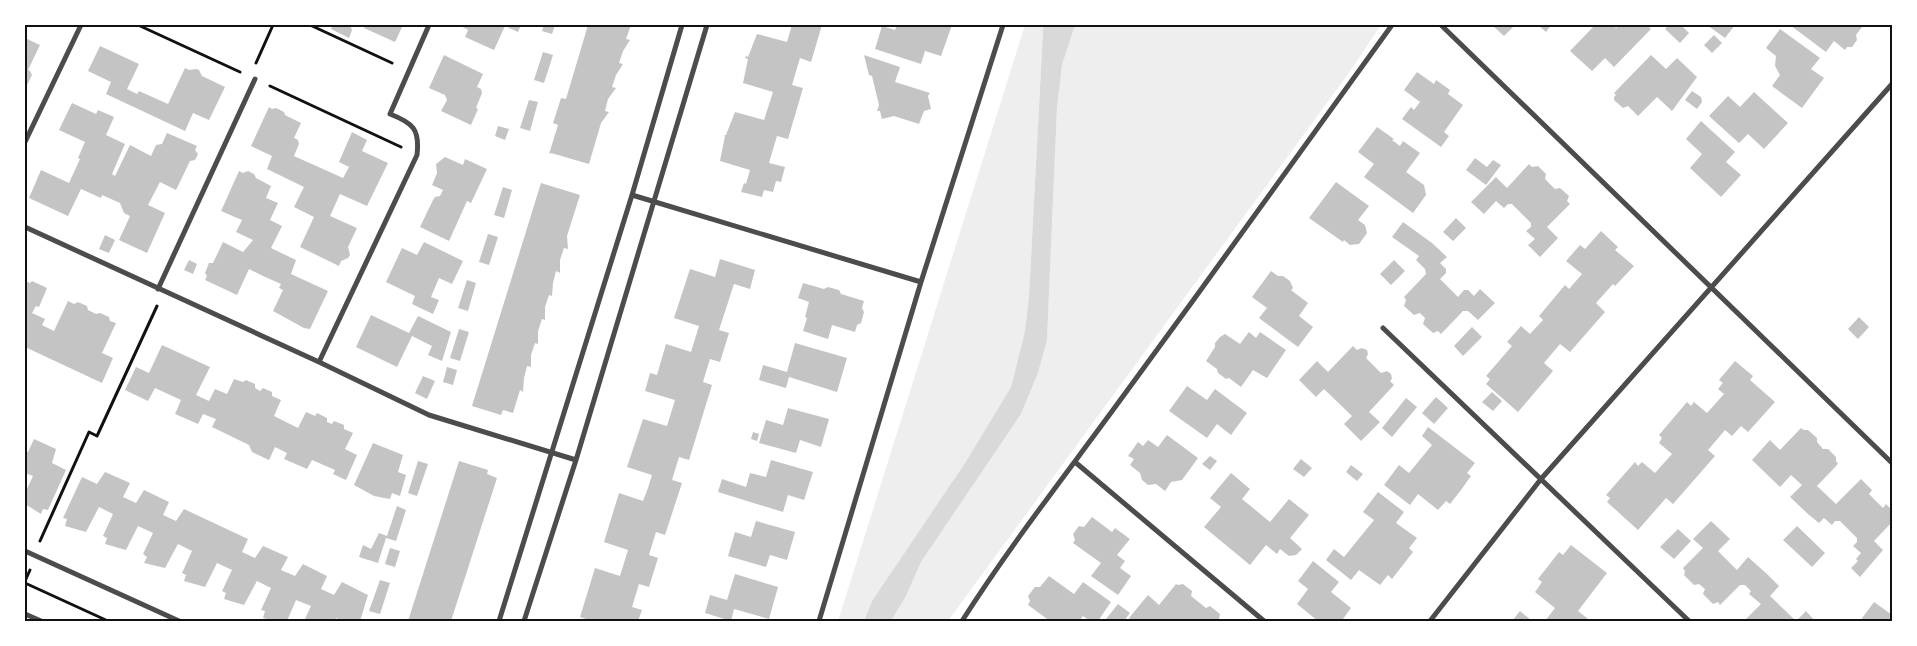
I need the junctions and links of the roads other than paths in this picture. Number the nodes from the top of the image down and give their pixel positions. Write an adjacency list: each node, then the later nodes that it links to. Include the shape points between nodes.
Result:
1 (81, 25): 10 (street)
2 (429, 25): 18 (street, via 390,114 409,121 416,132 417,155)
3 (682, 25): 11 (street)
4 (707, 25): 12 (street)
5 (1003, 25): 14 (street)
6 (1392, 25): 21 (street)
7 (1441, 25): 15 (street)
8 (252, 78): 16 (street)
9 (1892, 84): 15 (street)
10 (25, 142)
11 (632, 195): 12 (street); 19 (street)
12 (652, 202): 14 (street); 20 (street)
13 (25, 227): 16 (street)
14 (921, 282): 30 (street)
15 (1713, 288): 22 (street); 23 (street)
16 (160, 290): 18 (street)
17 (1383, 328): 23 (street)
18 (319, 362): 19 (street, via 429,415)
19 (553, 453): 20 (street); 28 (street)
20 (576, 460): 29 (street)
21 (1075, 462): 31 (street, via 1031,519); 32 (street)
22 (1892, 463)
23 (1541, 479): 33 (street); 34 (street)
24 (25, 551): 27 (street)
25 (25, 614): 26 (street)
26 (41, 621)
27 (179, 621)
28 (499, 621)
29 (524, 621)
30 (819, 621)
31 (962, 621)
32 (1264, 621)
33 (1430, 621)
34 (1689, 621)

